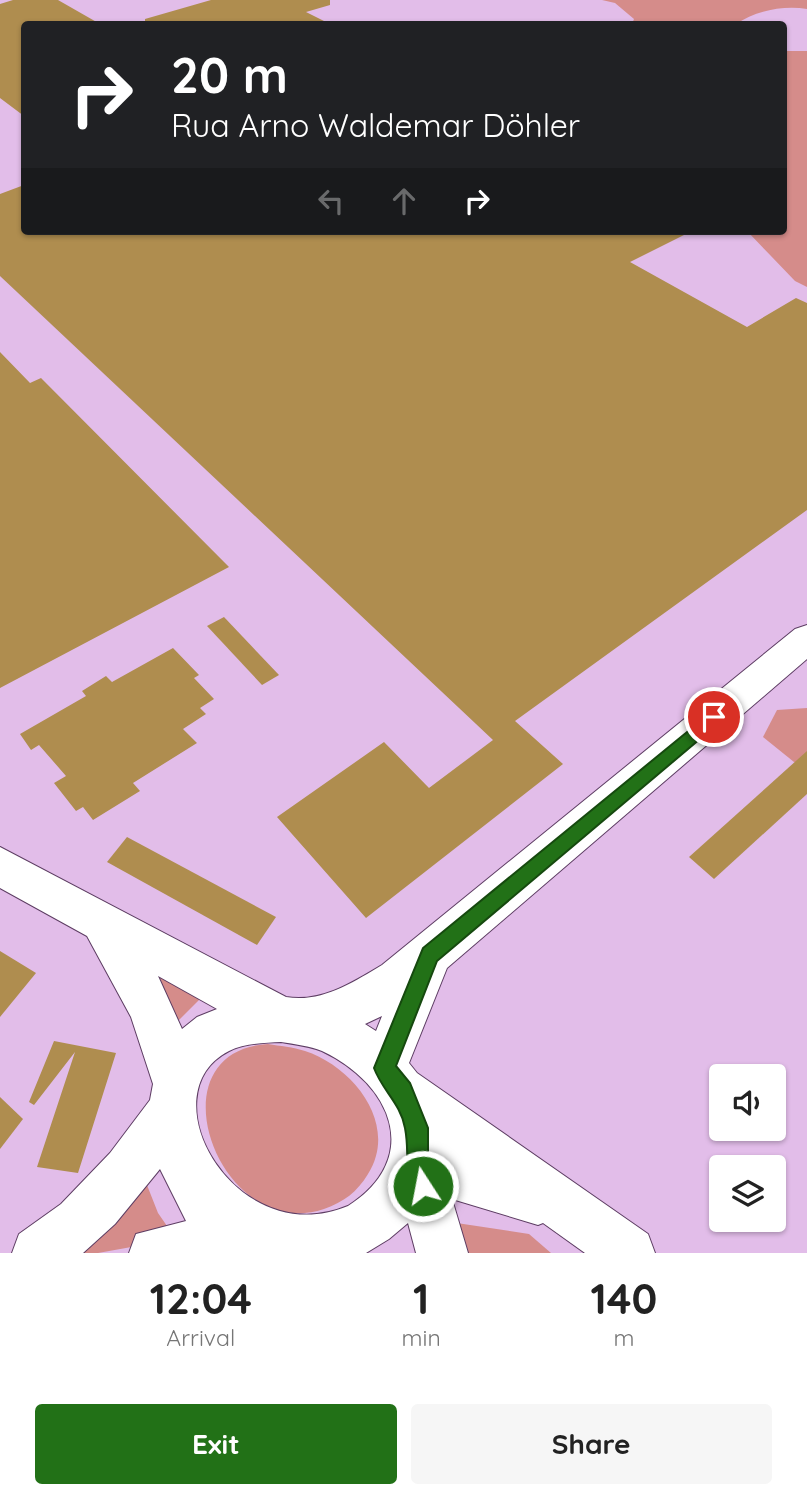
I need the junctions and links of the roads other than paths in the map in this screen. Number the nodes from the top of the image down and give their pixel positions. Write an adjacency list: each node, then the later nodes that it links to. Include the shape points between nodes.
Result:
1 (807, 639): 4 (main road)
2 (0, 866): 3 (main road)
3 (103, 924): 5 (main road); 7 (main road, via 151,1007)
4 (430, 954): 5 (main road, via 362,1003); 6 (main road)
5 (295, 1021): 6 (main road, via 339,1035); 7 (main road, via 229,1027 205,1039 188,1056)
6 (393, 1080): 8 (main road, via 416,1128); 9 (main road)
7 (174, 1096): 10 (main road, via 188,1173 204,1202); 13 (main road, via 125,1178 61,1238)
8 (416, 1164): 9 (main road); 11 (main road, via 407,1186 389,1208 366,1225); 15 (main road)
9 (561, 1205): 12 (main road)
10 (243, 1236): 11 (main road); 14 (main road)
11 (309, 1250)
12 (622, 1252)
13 (38, 1253)
14 (155, 1253)
15 (442, 1253)

